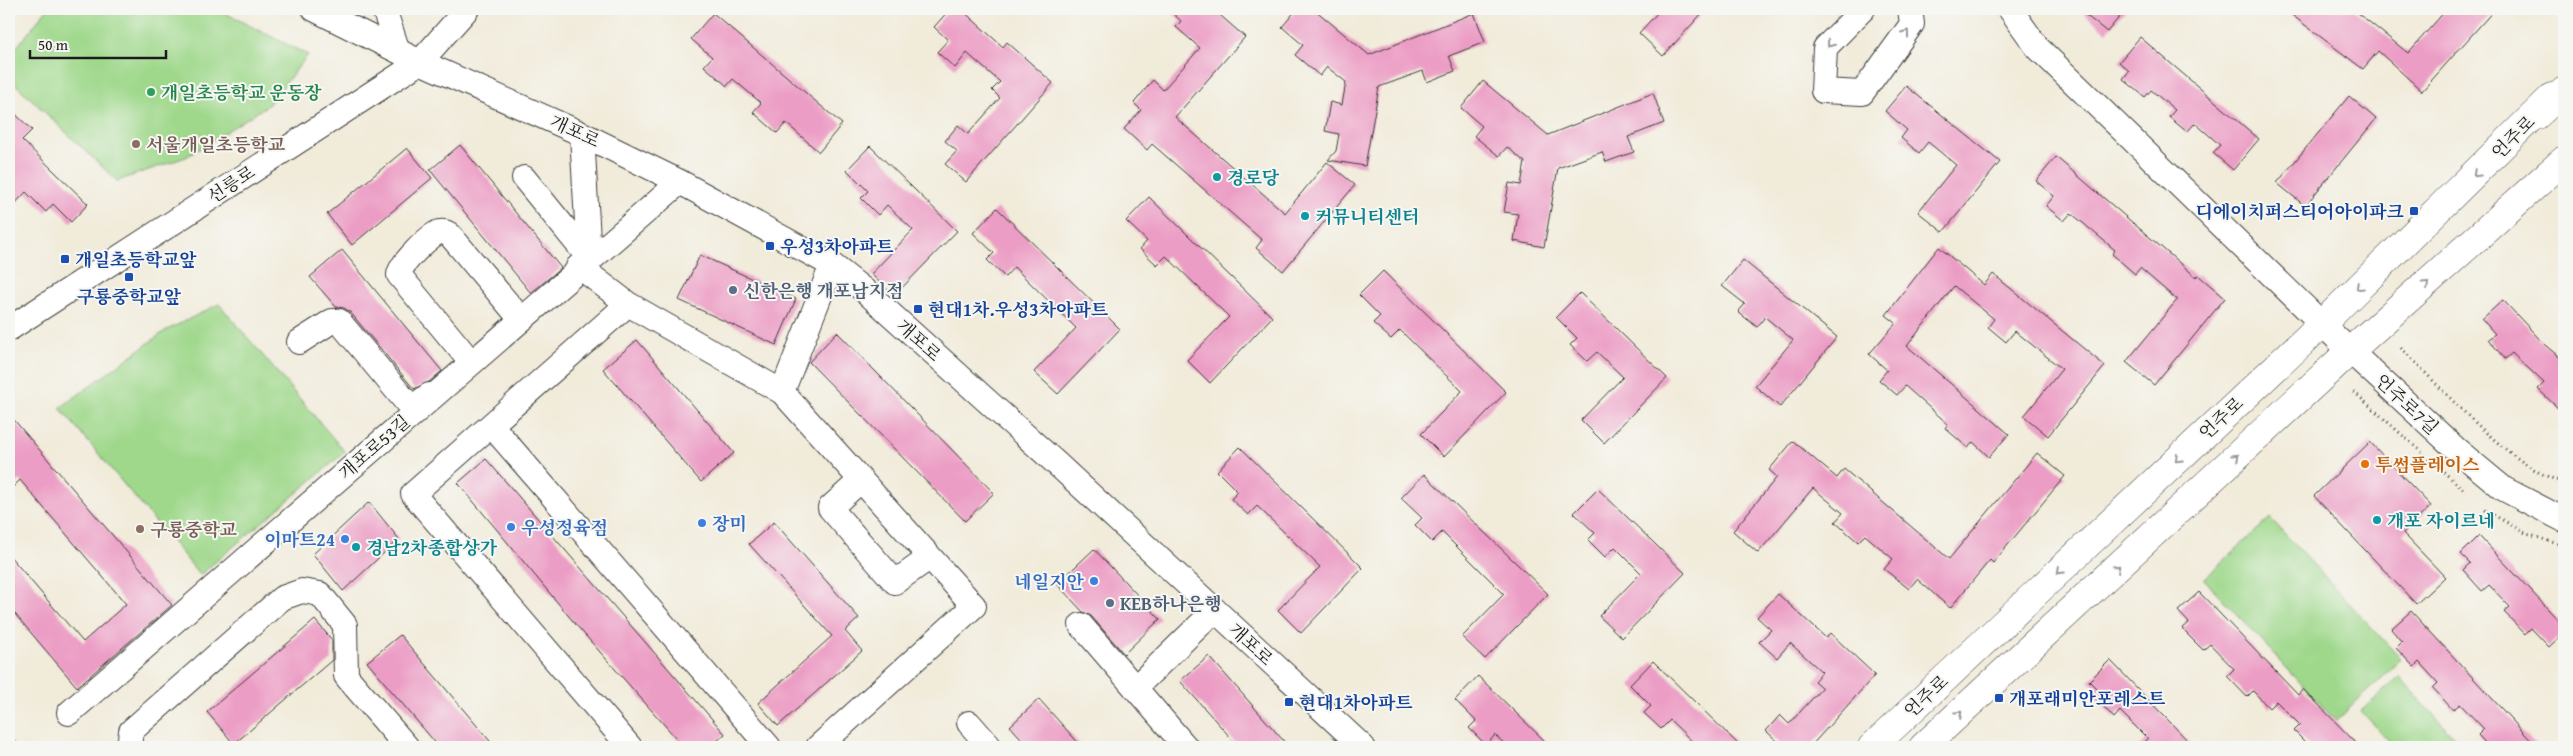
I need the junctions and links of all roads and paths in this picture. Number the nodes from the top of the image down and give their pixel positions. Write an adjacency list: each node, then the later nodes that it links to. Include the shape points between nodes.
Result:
1 (314, 9): 7 (street, 개포로)
2 (384, 9): 7 (street)
3 (467, 9): 8 (street, 선릉로)
4 (1863, 9): 5 (street, one-way to 5, via 1825,48 1823,91 1862,93 1912,24)
5 (1910, 9)
6 (2010, 9): 20 (street, 언주로7길, via 2037,47)
7 (398, 51): 8 (street, 개포로)
8 (420, 62): 12 (street, 개포로); 21 (street, 선릉로)
9 (2564, 83): 11 (main road, 언주로)
10 (2564, 91): 11 (main road)
11 (2536, 116): 20 (main road, 언주로, one-way to 20)
12 (582, 134): 15 (street, 개포로); 16 (street)
13 (2564, 160): 24 (main road, 언주로, one-way to 13)
14 (524, 178): 16 (street)
15 (680, 182): 16 (street, 개포로53길); 17 (street, 개포로)
16 (585, 263): 18 (street); 19 (street); 39 (street, 개포로53길)
17 (832, 265): 26 (street); 36 (street, 개포로, via 1028,437)
18 (628, 304): 26 (street); 28 (street)
19 (520, 318): 25 (street); 25 (street, via 450,235 444,232 436,234 402,264 399,275)
20 (2323, 323): 24 (street, 언주로7길); 51 (main road, 언주로, one-way to 51)
21 (9, 329)
22 (298, 342): 25 (street, via 332,321 339,321 412,406 420,404)
23 (2401, 348): 30 (path, via 2509,453 2552,480)
24 (2350, 351): 33 (street, 언주로7길, via 2504,489); 52 (main road, 언주로, one-way to 24)
25 (470, 361)
26 (782, 392): 29 (street)
27 (2354, 392): 31 (path)
28 (491, 425): 45 (street, via 413,494); 46 (street)
29 (861, 480): 35 (street); 35 (street, via 830,508 895,582)
30 (2564, 482)
31 (2465, 492)
32 (2486, 510): 34 (path, via 2527,534)
33 (2564, 520)
34 (2564, 546)
35 (929, 558): 47 (street, via 974,606)
36 (1215, 610): 38 (street); 50 (street, 개포로)
37 (1081, 625): 38 (street)
38 (1135, 688): 49 (street)
39 (69, 713)
40 (969, 723): 48 (street)
41 (9, 733): 42 (path)
42 (21, 747)
43 (130, 747): 44 (street, via 131,731 282,598 302,591 320,594 345,625 346,676)
44 (407, 747)
45 (630, 747)
46 (769, 747)
47 (818, 747)
48 (990, 747)
49 (1186, 747)
50 (1363, 747)
51 (1872, 747)
52 (1924, 747)

